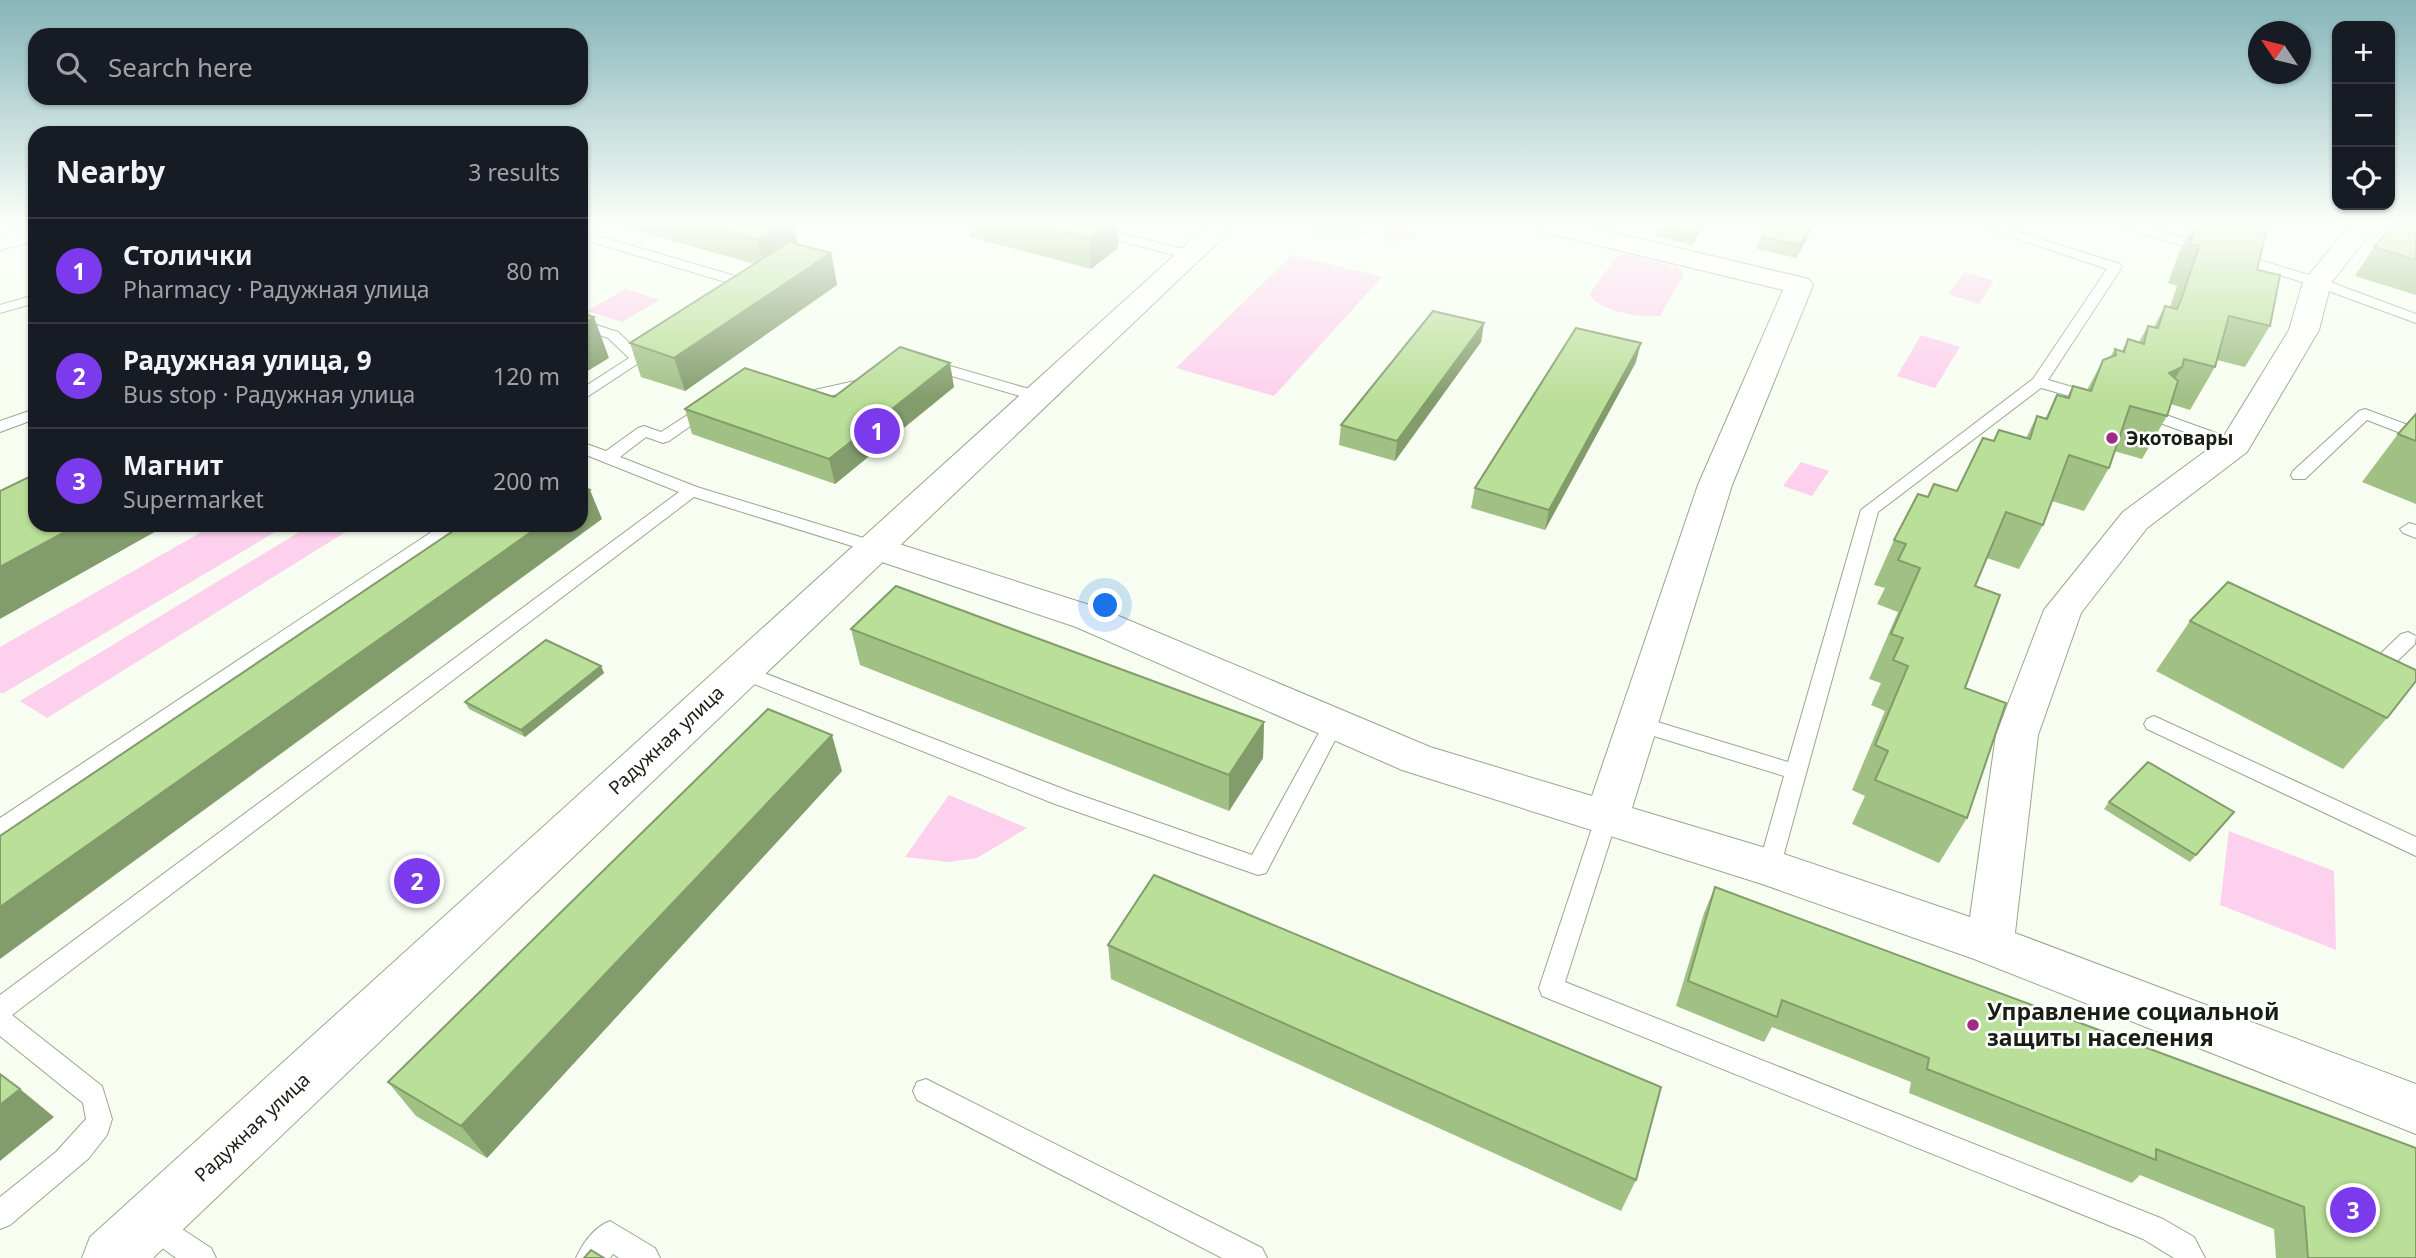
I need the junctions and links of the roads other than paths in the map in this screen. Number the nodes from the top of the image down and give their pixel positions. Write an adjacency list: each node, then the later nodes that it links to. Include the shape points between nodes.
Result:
1 (2316, 282): 27 (street, via 2304,330)
2 (754, 283): 7 (lane)
3 (1160, 283): 22 (street, Радужная улица)
4 (1789, 283): 37 (street, via 1799,285 1716,485)
5 (2105, 283): 17 (lane)
6 (2318, 283): 11 (lane)
7 (728, 300)
8 (28, 301): 9 (lane)
9 (0, 310): 10 (lane, via 4,318)
10 (0, 319)
11 (2416, 319)
12 (588, 326): 14 (lane, via 613,335)
13 (672, 337): 14 (lane)
14 (638, 359): 18 (lane)
15 (911, 359): 22 (lane)
16 (879, 370): 19 (lane, via 860,385 799,398)
17 (2039, 382): 21 (lane); 40 (lane, via 1870,510)
18 (588, 391)
19 (778, 391)
20 (725, 394): 29 (lane, via 663,438 645,431)
21 (2084, 395)
22 (1037, 396): 33 (street, Радужная улица)
23 (2155, 416): 27 (lane)
24 (28, 417): 25 (lane)
25 (0, 427)
26 (2416, 435): 30 (lane, via 2365,414)
27 (2235, 445): 45 (street, via 2135,520 2063,610 2017,734)
28 (588, 450): 29 (lane)
29 (607, 458): 31 (lane)
30 (2298, 475)
31 (691, 491): 33 (lane); 46 (lane)
32 (444, 532): 42 (lane)
33 (874, 547): 35 (street, Радужная улица); 39 (street, via 1090,618)
34 (2408, 639): 36 (lane, via 2375,662)
35 (741, 671): 39 (lane, via 1063,798 1258,866); 51 (street, Радужная улица)
36 (2404, 678)
37 (1638, 724): 40 (lane); 41 (street)
38 (2154, 724): 43 (lane)
39 (1333, 725): 41 (street, via 1417,759)
40 (1796, 772): 44 (lane)
41 (1606, 819): 44 (street); 57 (lane, via 1551,988 2153,1228 2184,1247)
42 (0, 830)
43 (2416, 847)
44 (1769, 868): 45 (street)
45 (1990, 944): 49 (street)
46 (0, 1010)
47 (0, 1021): 50 (lane, via 93,1095 98,1124 78,1149)
48 (926, 1091): 56 (lane)
49 (2416, 1109)
50 (0, 1215)
51 (150, 1222): 52 (street, Радужная улица); 53 (lane)
52 (111, 1258)
53 (201, 1258)
54 (590, 1258): 55 (lane, via 610,1235)
55 (645, 1258)
56 (1252, 1258)
57 (2190, 1258)

